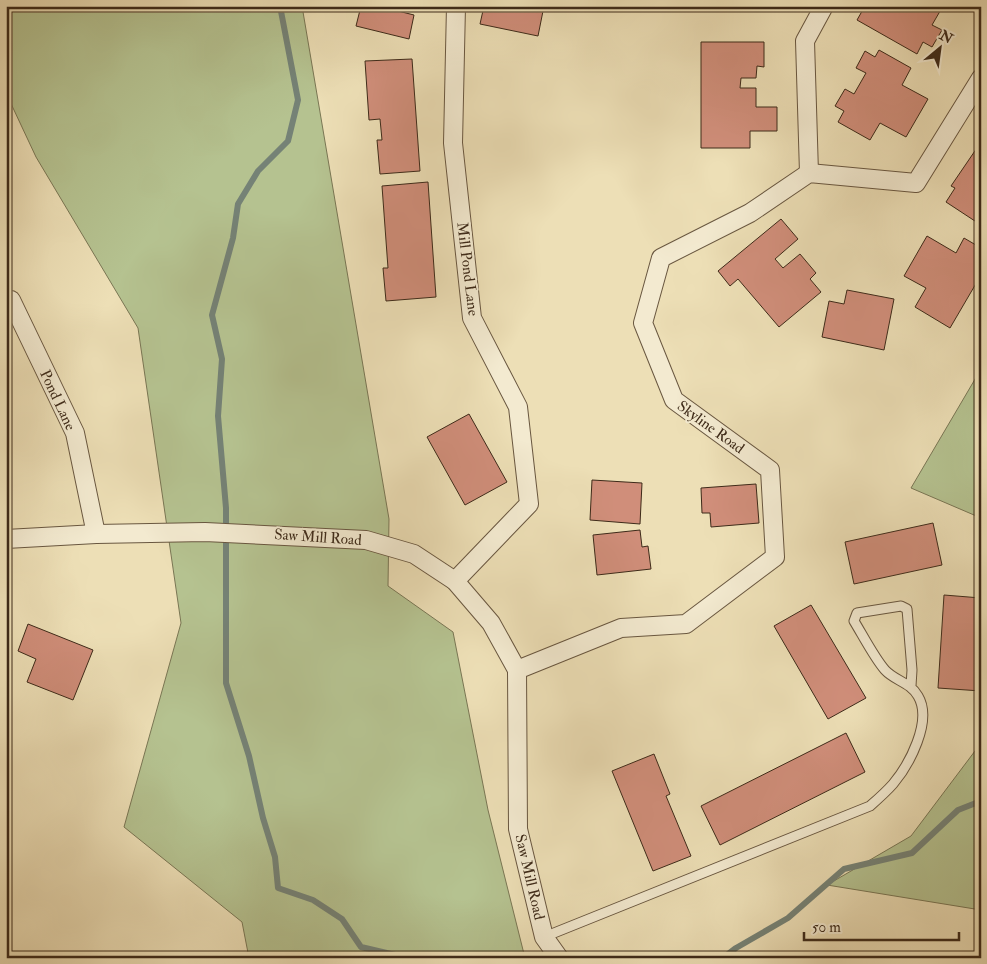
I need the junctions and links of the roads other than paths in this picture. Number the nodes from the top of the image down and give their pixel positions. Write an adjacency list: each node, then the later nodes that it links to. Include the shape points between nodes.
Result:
1 (456, 6): 8 (street, Mill Pond Lane, via 453,143 472,318 518,407 530,504)
2 (824, 6): 4 (street, via 805,41)
3 (981, 78): 4 (street, via 916,183)
4 (809, 173): 9 (street, Skyline Road, via 750,213 660,258 643,323 674,400 770,470 775,557 686,624 621,628)
5 (11, 300): 6 (street, Pond Lane, via 75,433)
6 (96, 534): 7 (street, Saw Mill Road); 8 (street, Saw Mill Road, via 205,532 366,540 414,554)
7 (6, 539)
8 (455, 582): 9 (street, Saw Mill Road, via 491,623)
9 (517, 670): 11 (street, Saw Mill Road, via 518,830)
10 (910, 686): 10 (lane, via 884,670 854,621 857,613 901,606 907,609 912,670); 11 (lane, via 921,705 920,732 910,760 892,785 870,806)
11 (544, 937): 12 (street, Saw Mill Road)
12 (559, 958)

